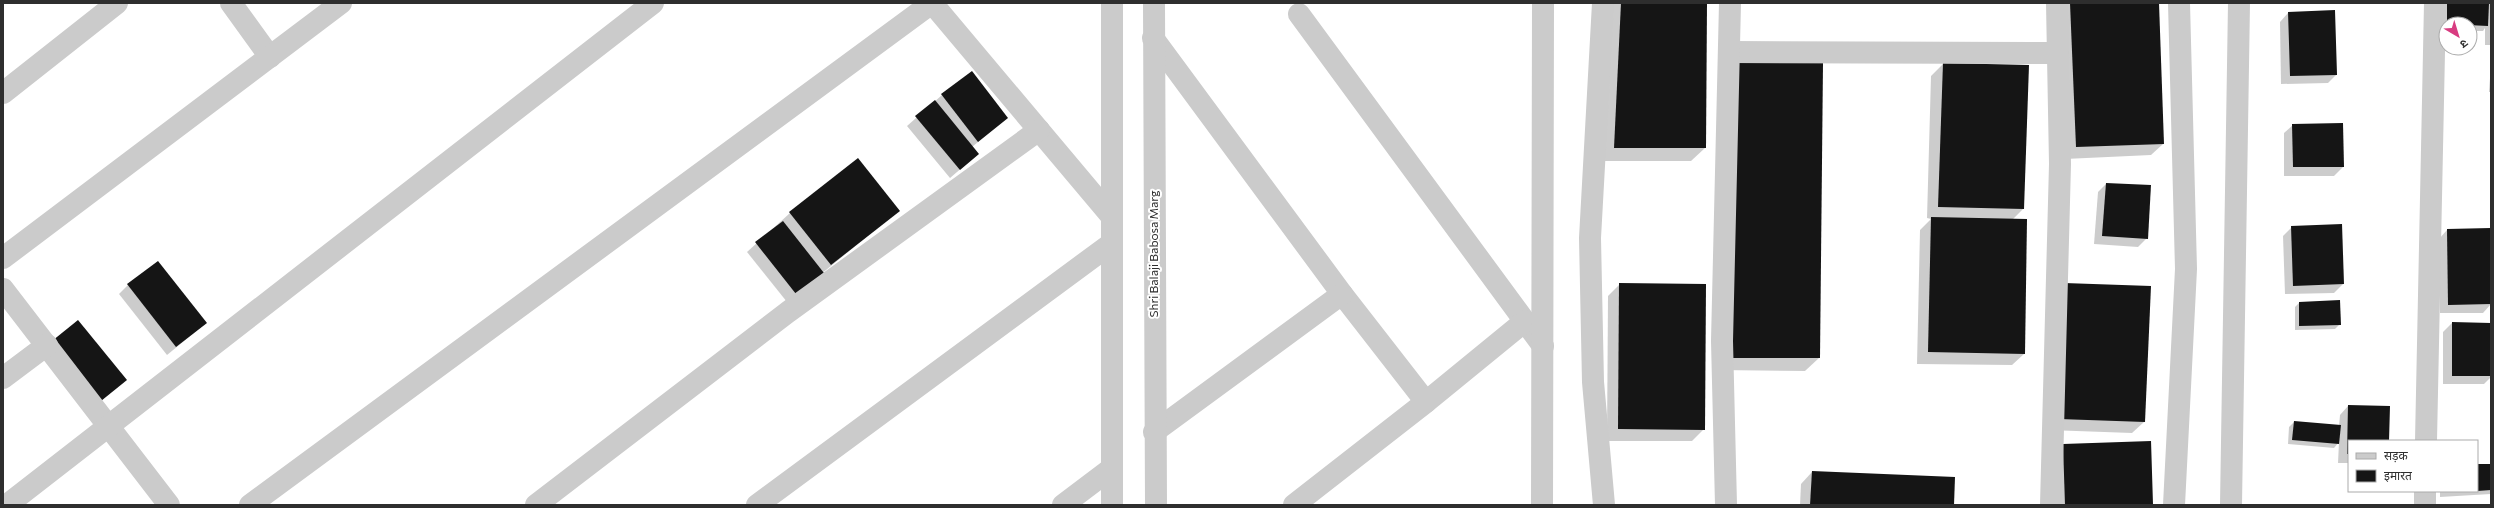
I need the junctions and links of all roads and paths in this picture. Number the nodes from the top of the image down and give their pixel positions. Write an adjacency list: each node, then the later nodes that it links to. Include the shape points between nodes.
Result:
1 (117, 3): 20 (street)
2 (231, 3): 19 (street)
3 (341, 3): 19 (street)
4 (653, 3): 32 (street)
5 (932, 3): 21 (street); 39 (street)
6 (1112, 3): 22 (street)
7 (1154, 3): 16 (street, Shri Balaji Babosa Marg)
8 (1543, 3): 29 (street)
9 (1603, 3): 47 (street, via 1590,238 1593,382)
10 (1730, 3): 17 (street)
11 (2057, 3): 18 (street)
12 (2179, 3): 50 (street, via 2186,269)
13 (2239, 3): 51 (street)
14 (2435, 3): 34 (street)
15 (1299, 14): 27 (street)
16 (1154, 38): 26 (street); 33 (street, Shri Balaji Babosa Marg)
17 (1729, 52): 18 (street); 48 (street, via 1722,341)
18 (2057, 53): 49 (street, via 2060,172)
19 (270, 57): 24 (street)
20 (3, 93)
21 (1039, 130): 22 (street); 40 (street, via 788,312)
22 (1112, 217): 23 (street)
23 (1112, 243): 35 (street); 41 (street)
24 (3, 258)
25 (3, 289): 28 (street)
26 (1342, 294): 31 (street); 33 (street)
27 (1524, 321): 29 (street); 31 (street)
28 (47, 345): 30 (street); 32 (street)
29 (1543, 346): 46 (street)
30 (3, 378)
31 (1426, 402): 45 (street)
32 (106, 426): 37 (street); 38 (street)
33 (1154, 432): 44 (street, Shri Balaji Babosa Marg)
34 (2426, 440)
35 (1112, 468): 42 (street); 43 (street)
36 (2425, 492): 52 (street)
37 (8, 505)
38 (169, 505)
39 (250, 505)
40 (536, 505)
41 (757, 505)
42 (1063, 505)
43 (1112, 505)
44 (1156, 505)
45 (1294, 505)
46 (1542, 505)
47 (1604, 505)
48 (1726, 505)
49 (2050, 505)
50 (2174, 505)
51 (2231, 505)
52 (2425, 505)

